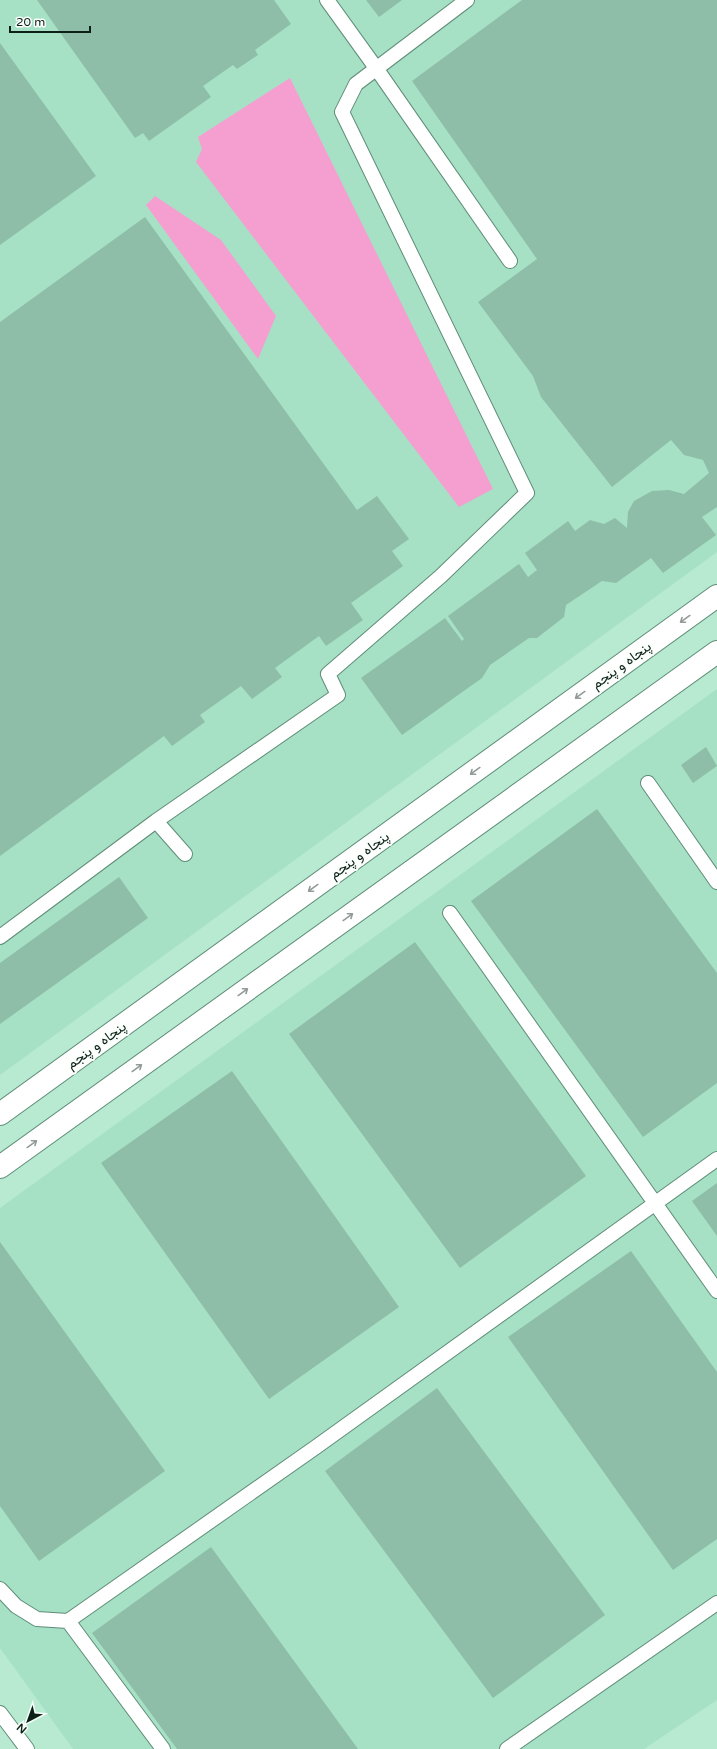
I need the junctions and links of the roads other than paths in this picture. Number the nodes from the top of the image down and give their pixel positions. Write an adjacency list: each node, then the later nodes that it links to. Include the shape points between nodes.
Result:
1 (327, 0): 3 (lane)
2 (468, 0): 3 (lane)
3 (376, 68): 4 (lane); 8 (lane, via 356,84 342,112 527,492 441,576 328,674 338,695)
4 (510, 261)
5 (716, 599): 13 (main road, پنجاه و پنجم, one-way to 13)
6 (717, 652): 15 (main road, one-way to 6)
7 (648, 783): 10 (lane)
8 (156, 821): 9 (lane); 12 (lane)
9 (185, 854)
10 (717, 882)
11 (450, 914): 16 (lane)
12 (0, 936)
13 (0, 1114)
14 (717, 1159): 16 (lane)
15 (0, 1167)
16 (656, 1203): 17 (lane); 20 (lane)
17 (717, 1291)
18 (0, 1589): 20 (lane, via 16,1606 37,1619)
19 (717, 1603): 24 (lane)
20 (68, 1621): 23 (lane)
21 (0, 1713): 22 (lane)
22 (27, 1749)
23 (163, 1749)
24 (507, 1749)

